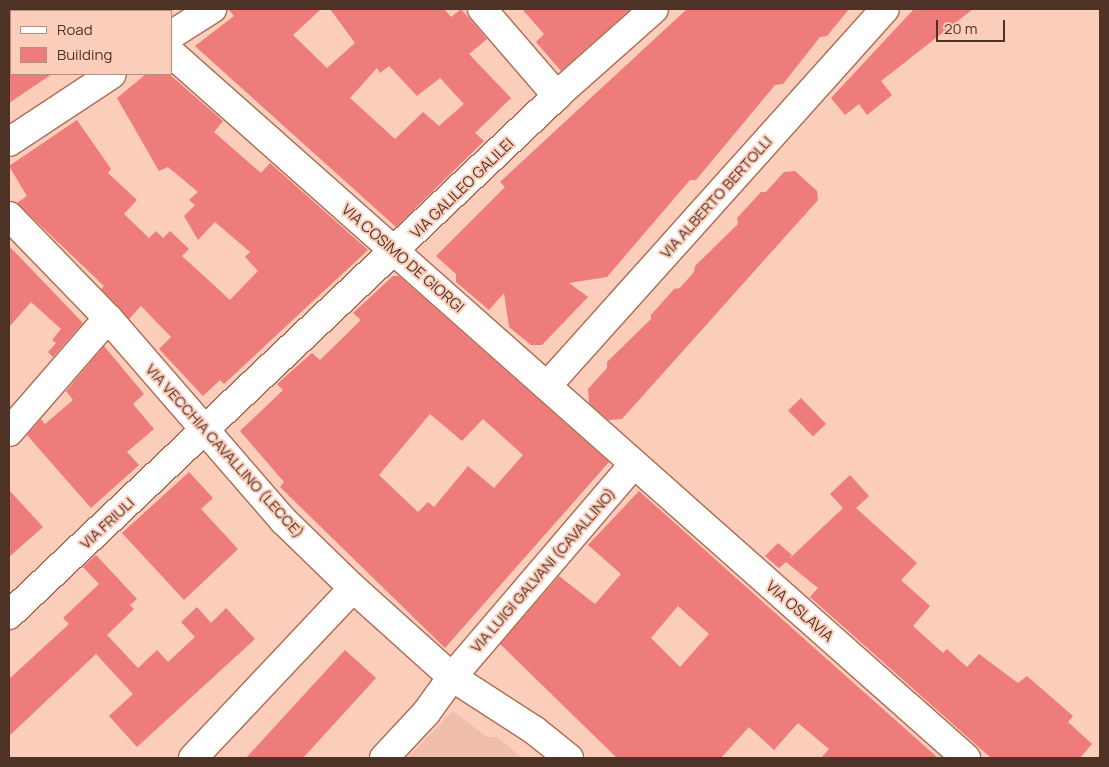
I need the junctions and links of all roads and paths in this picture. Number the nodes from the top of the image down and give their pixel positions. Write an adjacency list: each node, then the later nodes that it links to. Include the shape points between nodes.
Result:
1 (212, 9): 5 (street)
2 (482, 9): 8 (street)
3 (654, 9): 8 (street, VIA GALILEO GALILEI)
4 (885, 9): 13 (street, VIA ALBERTO BERTOLLI)
5 (172, 34)
6 (172, 54): 11 (street, VIA COSIMO DE GIORGI)
7 (110, 75): 9 (street)
8 (557, 96): 11 (street, VIA GALILEO GALILEI)
9 (9, 142)
10 (9, 216): 12 (street, VIA VECCHIA CAVALLINO (LECCE))
11 (395, 252): 13 (street, VIA COSIMO DE GIORGI); 14 (street, VIA GALILEO GALILEI)
12 (108, 318): 14 (street, VIA VECCHIA CAVALLINO (LECCE)); 15 (street)
13 (547, 386): 16 (street, VIA COSIMO DE GIORGI)
14 (205, 430): 17 (street, VIA VECCHIA CAVALLINO (LECCE), via 284,520); 18 (street, VIA FRIULI)
15 (9, 432)
16 (634, 464): 19 (street, VIA LUIGI GALVANI (CAVALLINO)); 23 (street, VIA OSLAVIA)
17 (353, 588): 19 (street, VIA VECCHIA CAVALLINO (LECCE)); 20 (street)
18 (9, 615)
19 (452, 677): 21 (street, VIA LUIGI GALVANI (CAVALLINO), via 426,713); 22 (street, VIA VECCHIA CAVALLINO (LECCE), via 534,730)
20 (193, 758)
21 (384, 758)
22 (569, 758)
23 (966, 758)

